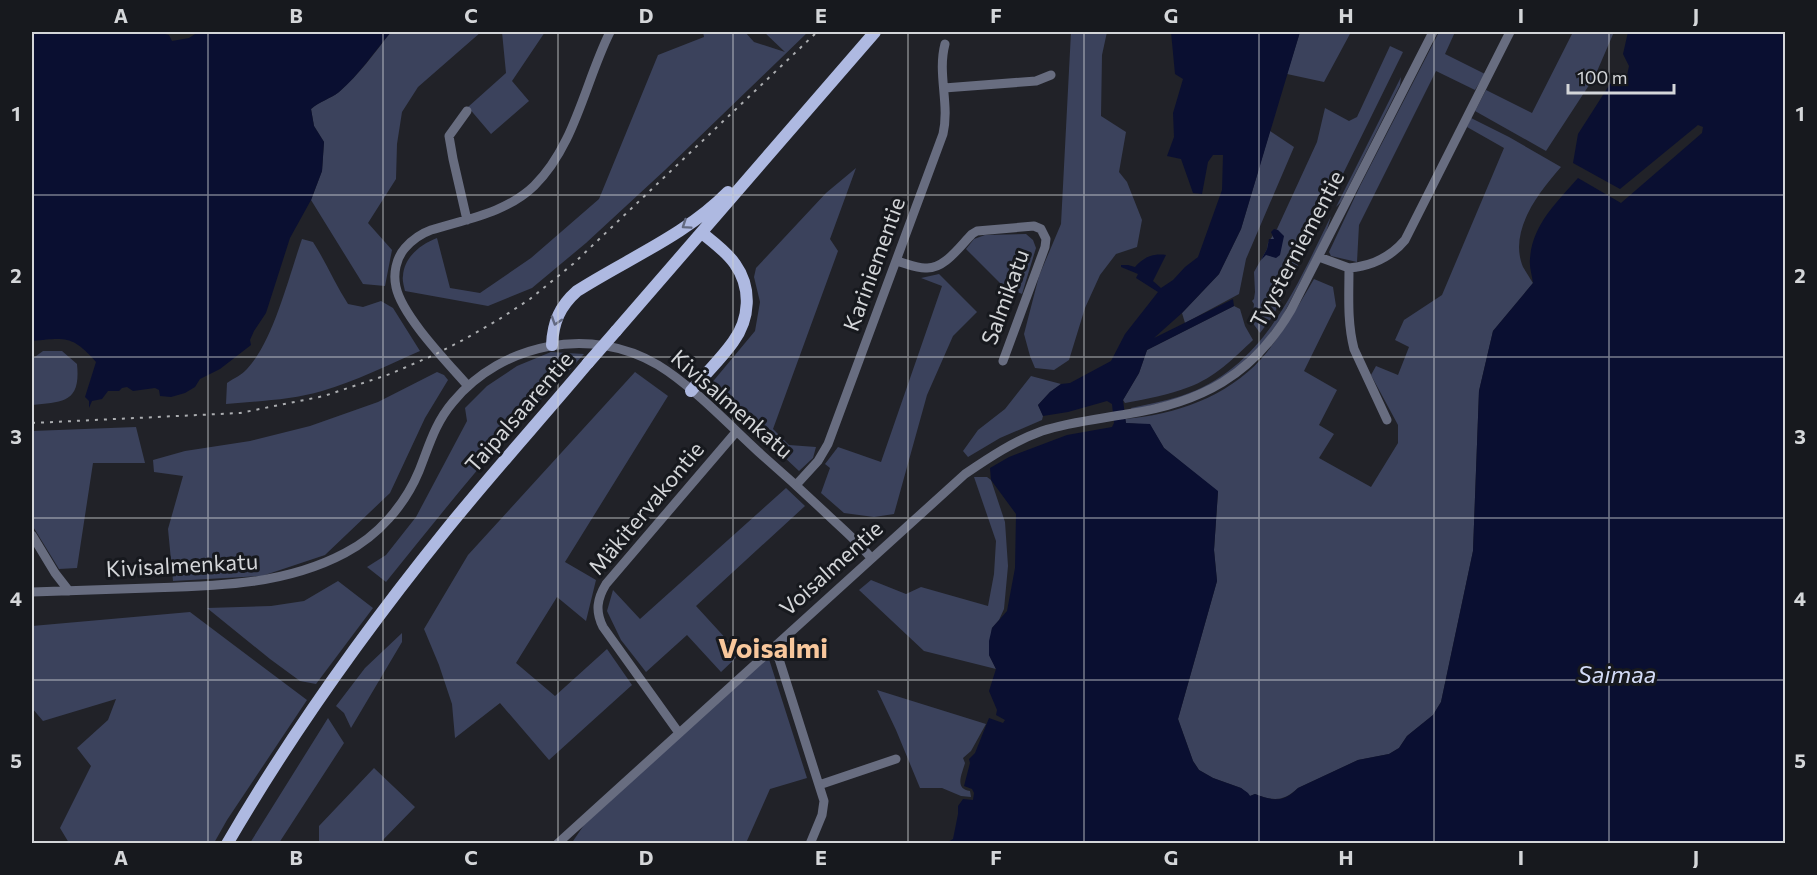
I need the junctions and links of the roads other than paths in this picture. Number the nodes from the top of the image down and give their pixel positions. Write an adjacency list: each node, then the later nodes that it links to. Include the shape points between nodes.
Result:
1 (610, 32): 10 (street, via 551,168 513,201 492,213)
2 (875, 32): 9 (main road, Taipalsaarentie)
3 (1433, 32): 12 (street, Tyysterniementie)
4 (1510, 32): 14 (street, via 1405,240 1381,260)
5 (945, 44): 7 (street, Kariniementie)
6 (1051, 75): 7 (street, via 1036,81)
7 (944, 88): 13 (street, Kariniementie, via 943,134)
8 (467, 111): 10 (street, via 449,136)
9 (791, 130): 11 (main road, Taipalsaarentie); 15 (main road, one-way to 15, via 705,212 577,291 556,318)
10 (466, 220): 17 (street, via 417,237 401,253 395,279 399,295 416,323)
11 (702, 233): 18 (main road, via 735,265 746,290 747,306 736,337); 31 (main road, Taipalsaarentie, bridge, via 476,493 372,627 280,757)
12 (1319, 257): 14 (street); 19 (street, Tyysterniementie, via 1283,324 1250,363 1190,399)
13 (896, 261): 16 (street, Salmikatu, via 929,269 944,262 977,231 1034,226 1041,229 1047,239 1045,248); 22 (street, Kariniementie, via 828,444)
14 (1349, 268): 20 (street, via 1351,338)
15 (552, 345): 17 (street, Kivisalmenkatu, via 502,361); 18 (street, Kivisalmenkatu, via 600,344 631,353 656,364)
16 (1003, 362)
17 (468, 386): 25 (street, Kivisalmenkatu, via 444,412 401,505 374,534 348,552 282,577 245,584)
18 (691, 391): 21 (street, Kivisalmenkatu)
19 (1106, 417): 24 (street, Voisalmentie, via 1041,432 1002,450 966,474)
20 (1388, 420)
21 (736, 432): 22 (street, Kivisalmenkatu); 28 (street, Mäkitervakontie, via 606,584 598,600 603,627)
22 (796, 485): 24 (street, Kivisalmenkatu)
23 (32, 535): 25 (street)
24 (871, 558): 27 (street, Voisalmentie)
25 (69, 591): 26 (street, Kivisalmenkatu)
26 (32, 592)
27 (773, 648): 28 (street, Voisalmentie); 30 (street)
28 (679, 733): 32 (street, Voisalmentie)
29 (896, 759): 30 (street)
30 (819, 785): 33 (street, via 824,801 822,815)
31 (227, 843)
32 (557, 843)
33 (810, 843)

